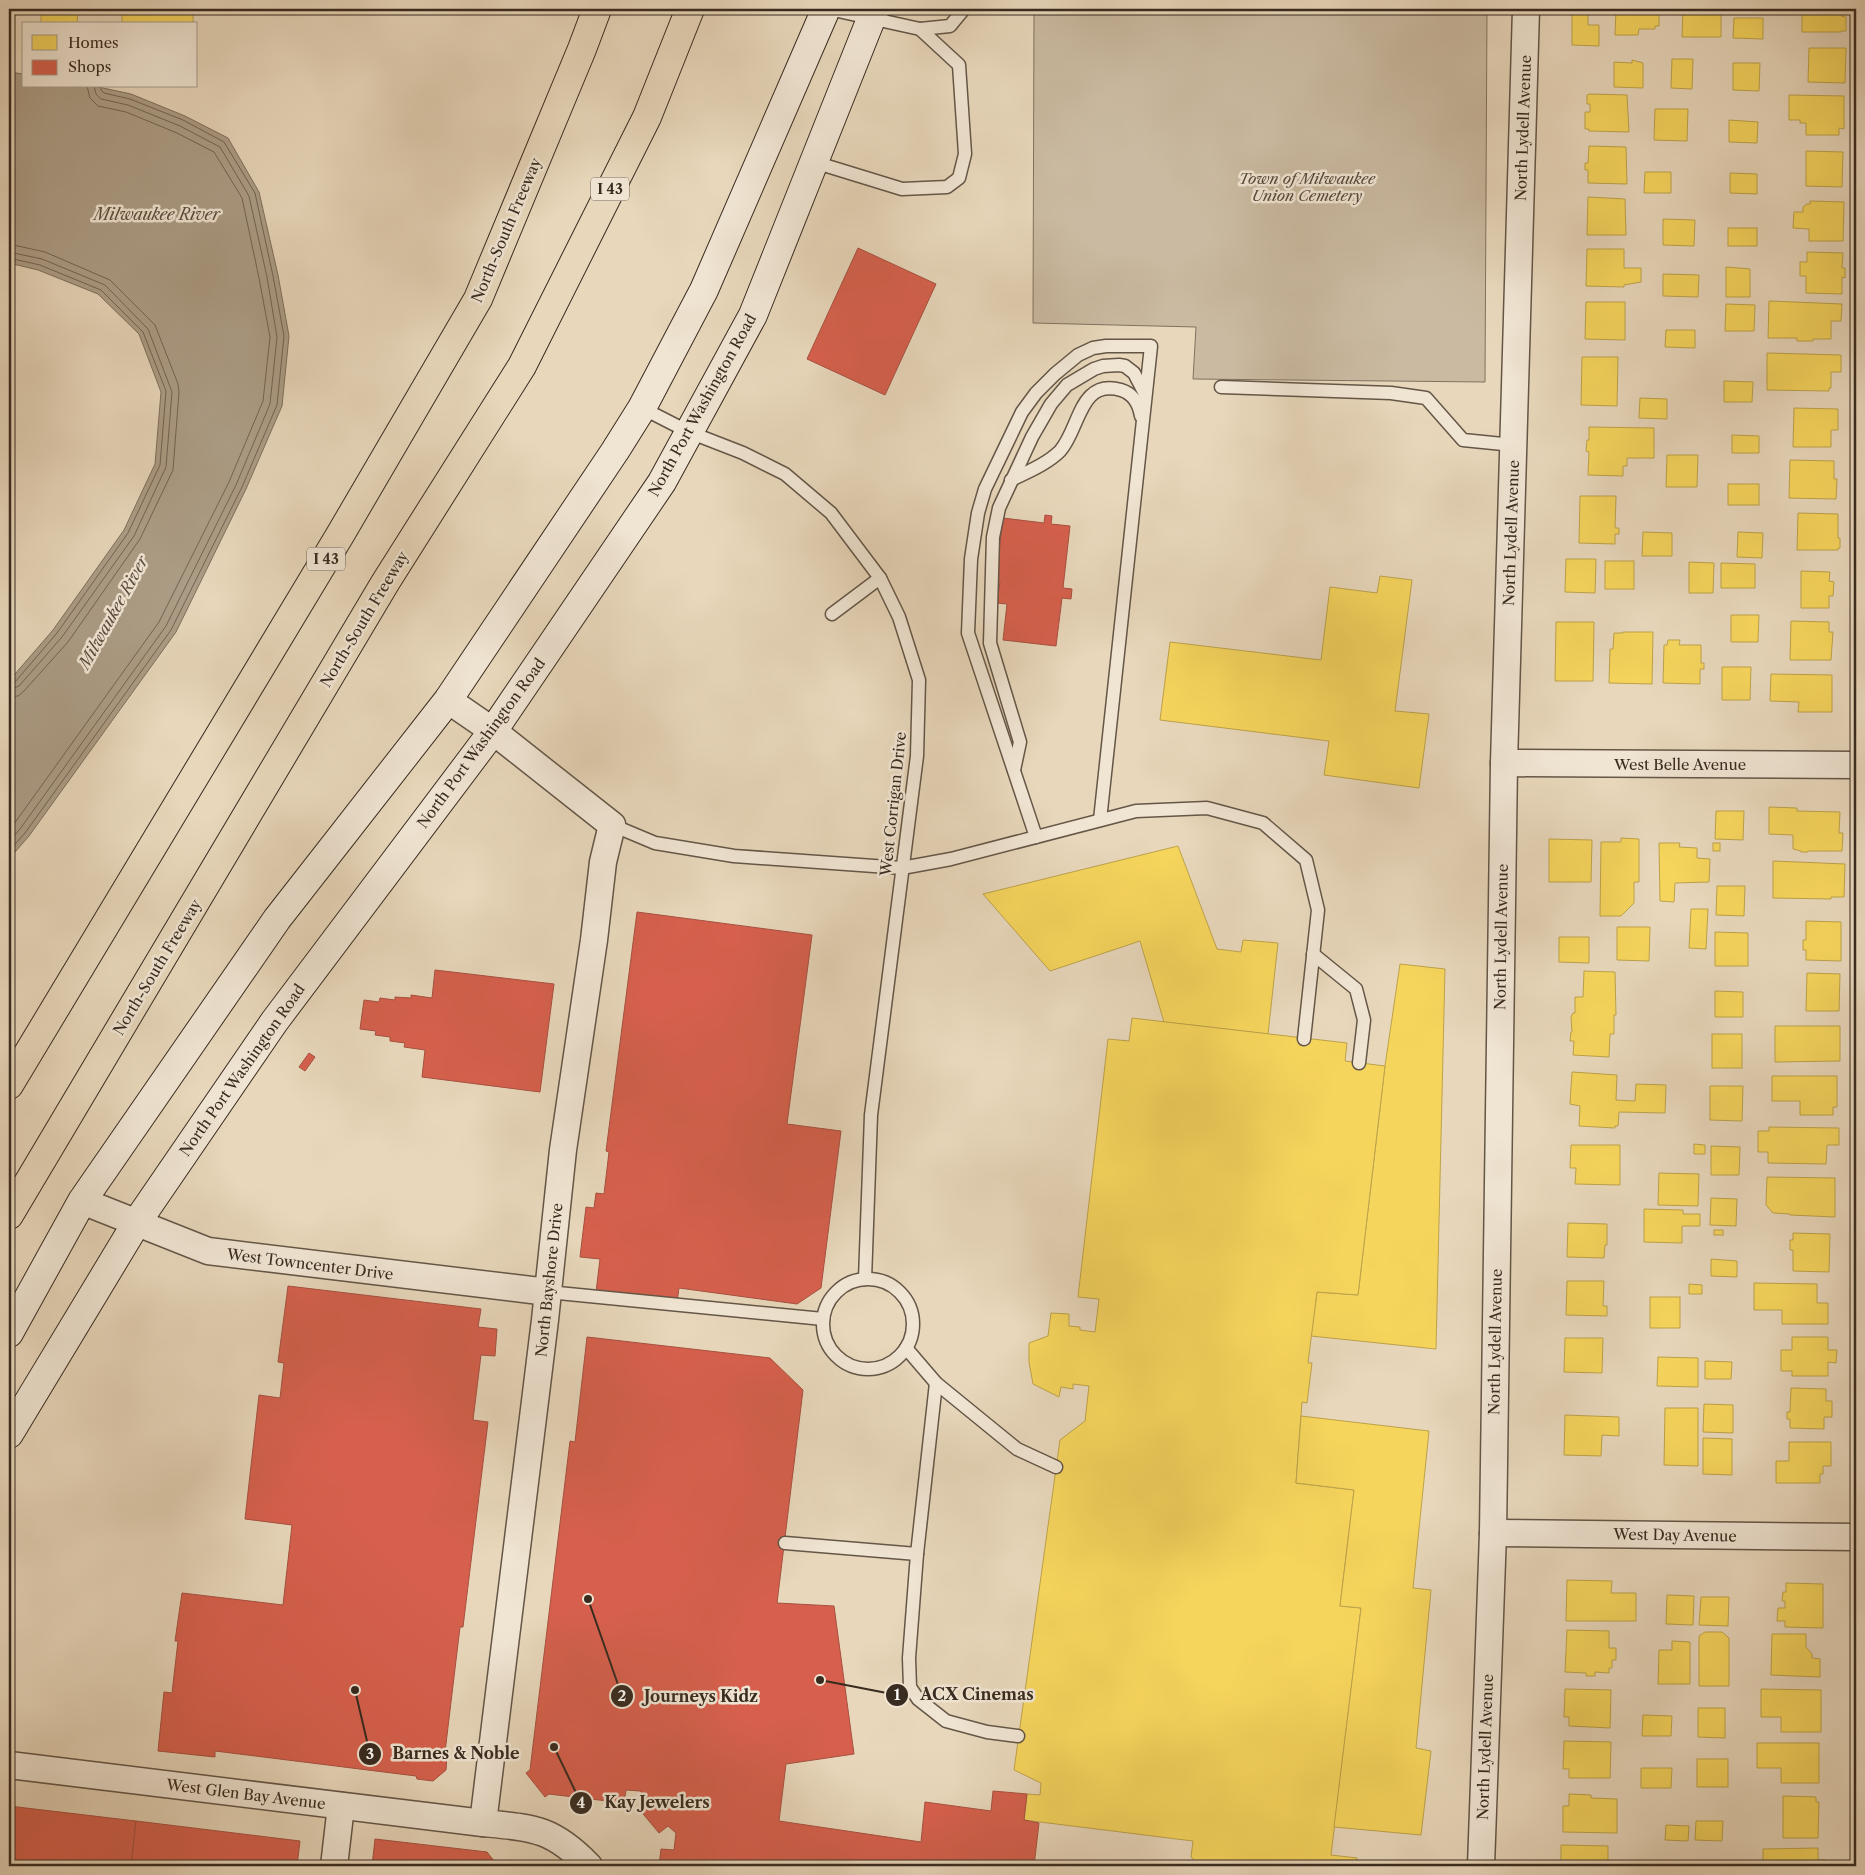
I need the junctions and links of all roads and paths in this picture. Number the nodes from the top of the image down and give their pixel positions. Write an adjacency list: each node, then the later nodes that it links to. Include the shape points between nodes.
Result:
1 (597, 9): 30 (highway, North-South Freeway / I 43, via 478,299)
2 (690, 9): 32 (highway, North-South Freeway / I 43, via 646,117 522,366 386,583)
3 (828, 9): 6 (lane); 11 (main road, via 704,290)
4 (964, 9): 7 (lane, via 950,26)
5 (1526, 9): 14 (street, North Lydell Avenue)
6 (874, 13): 7 (lane); 8 (main road, North Port Washington Road)
7 (920, 29): 8 (lane, via 958,65 965,154 959,178 947,187 902,189)
8 (814, 162): 13 (main road, North Port Washington Road, via 753,315)
9 (1221, 387): 14 (lane, via 1391,393 1426,398 1463,440)
10 (1146, 396): 12 (lane); 15 (lane, via 1138,378 1125,366 1103,366 1076,378 1051,404); 22 (lane, via 1151,346 1099,347 1078,355 1027,404 981,501 972,552 968,633)
11 (642, 408): 13 (lane, West Corrigan Drive); 18 (main road)
12 (1143, 423): 15 (lane, via 1132,395 1115,389 1097,391 1087,400 1059,452); 23 (lane)
13 (690, 432): 16 (lane, West Corrigan Drive, via 743,452 785,474 831,514); 19 (main road, North Port Washington Road, via 662,482)
14 (1513, 445): 20 (street, North Lydell Avenue)
15 (1011, 480): 22 (lane, via 994,528 990,643 1020,742)
16 (880, 578): 17 (lane); 26 (lane, West Corrigan Drive, via 899,618 919,680 917,756)
17 (832, 614)
18 (448, 700): 19 (street); 31 (main road, via 277,919)
19 (493, 731): 24 (street); 33 (main road, North Port Washington Road, via 274,1022)
20 (1504, 763): 21 (street, West Belle Avenue); 42 (street, North Lydell Avenue)
21 (1856, 765)
22 (1014, 772): 25 (lane)
23 (1100, 820): 25 (lane); 27 (lane, via 1136,811 1208,808 1263,823 1306,860 1318,910)
24 (612, 826): 26 (lane, via 655,843 734,856); 35 (street, North Bayshore Drive, via 603,862 563,1150)
25 (1036, 837): 26 (lane)
26 (902, 868): 34 (lane, West Corrigan Drive, via 871,1115)
27 (1313, 954): 28 (lane); 29 (lane, via 1356,988 1364,1020)
28 (1304, 1039)
29 (1359, 1063)
30 (9, 1085)
31 (82, 1201): 33 (street, West Towncenter Drive); 37 (main road)
32 (9, 1215)
33 (137, 1222): 35 (street, West Towncenter Drive, via 208,1251); 40 (main road, North Port Washington Road)
34 (865, 1279): 36 (lane, via 850,1283 837,1292 828,1304); 38 (lane, via 879,1280 903,1295 914,1321)
35 (548, 1292): 36 (lane); 49 (street, North Bayshore Drive)
36 (824, 1320): 38 (lane, via 824,1335 831,1349 855,1367 871,1369 885,1366)
37 (9, 1333)
38 (906, 1348): 39 (lane)
39 (936, 1383): 41 (lane, via 1017,1449); 45 (lane)
40 (9, 1434)
41 (1056, 1467)
42 (1493, 1533): 43 (street, West Day Avenue); 52 (street, North Lydell Avenue)
43 (1856, 1537)
44 (785, 1543): 45 (lane)
45 (917, 1554): 46 (lane, via 909,1658 910,1687 918,1700 946,1721 986,1732)
46 (1018, 1736)
47 (9, 1765): 48 (street, West Glen Bay Avenue)
48 (341, 1806): 49 (street, West Glen Bay Avenue); 50 (street)
49 (484, 1823): 51 (street, via 547,1833)
50 (334, 1866)
51 (589, 1866)
52 (1481, 1866)

